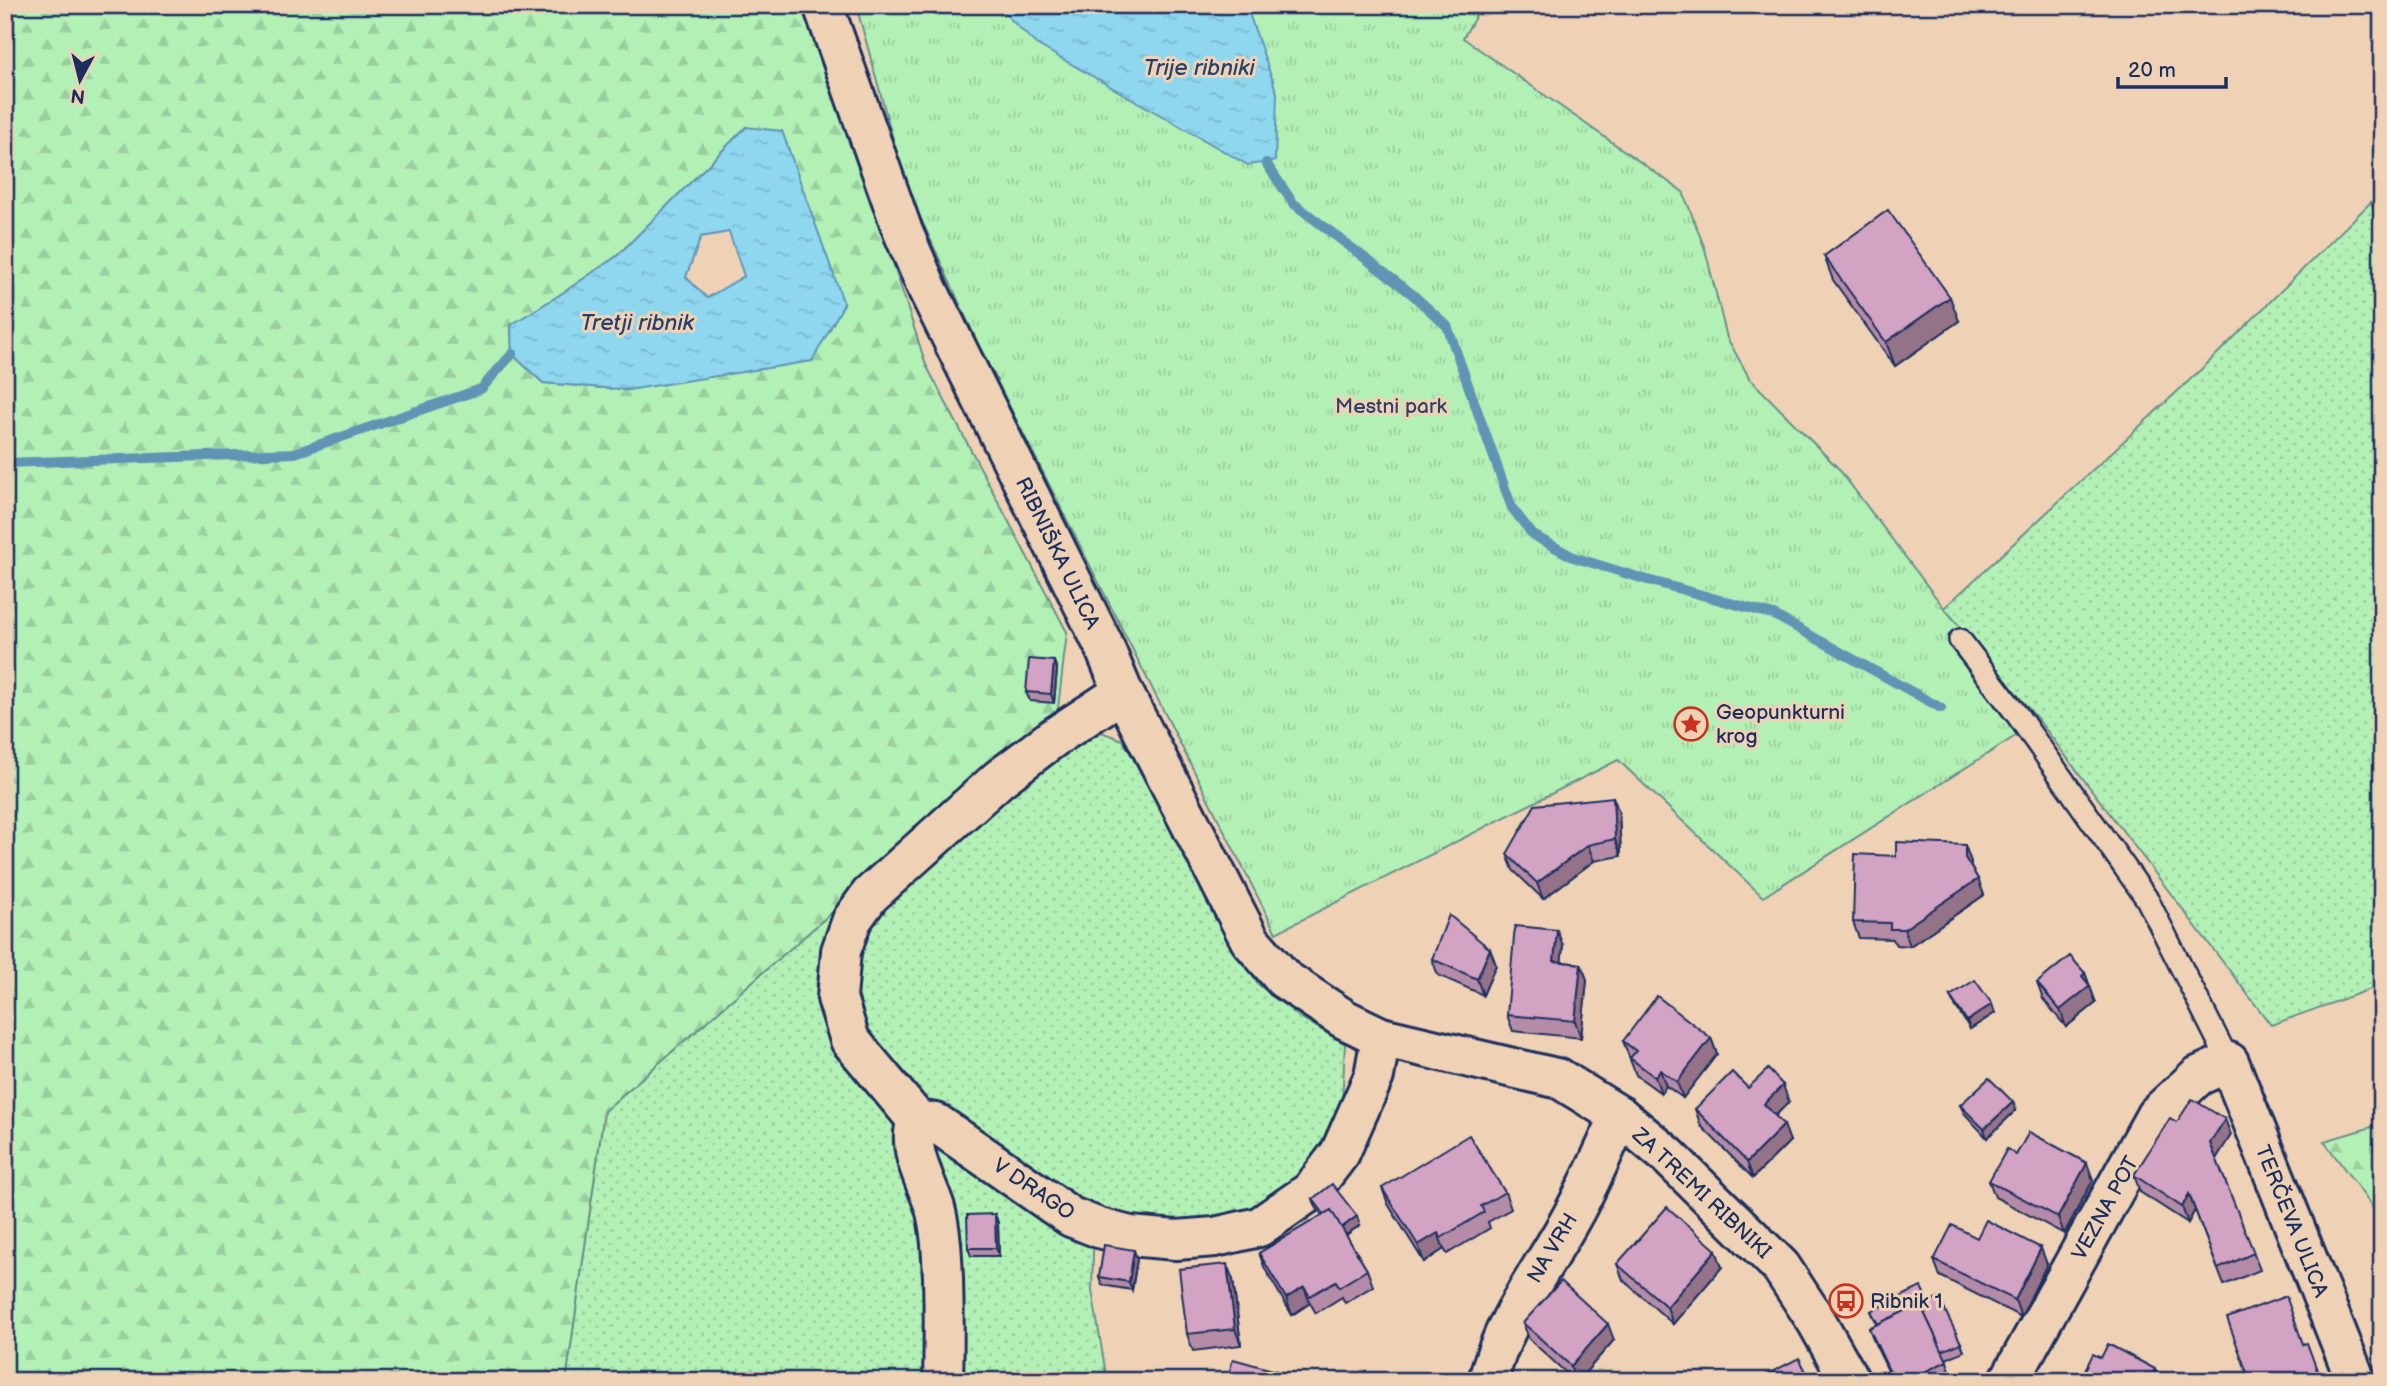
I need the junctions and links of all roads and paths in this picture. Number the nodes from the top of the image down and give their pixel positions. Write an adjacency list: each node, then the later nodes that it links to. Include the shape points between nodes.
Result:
1 (823, 5): 3 (street, RIBNIŠKA ULICA, via 928,290)
2 (1960, 640): 5 (lane, via 2147,899)
3 (1123, 692): 4 (street, RIBNIŠKA ULICA, via 1250,940 1284,979 1344,1019); 7 (street, via 999,779 870,895 852,920 841,951 837,998 850,1040)
4 (1381, 1037): 6 (street, ZA TREMI RIBNIKI, via 1560,1079); 7 (street, V DRAGO, via 1374,1076 1340,1153 1311,1191 1259,1227 1215,1237 1130,1236 1080,1221 936,1123)
5 (2229, 1062): 11 (street, VEZNA POT, via 2198,1076 2156,1115); 12 (street, TERČEVA ULICA)
6 (1620, 1116): 9 (street, NA VRH, via 1571,1218 1502,1336); 10 (street, ZA TREMI RIBNIKI, via 1667,1155 1781,1267)
7 (917, 1119): 8 (street, via 914,1146 936,1210 941,1246)
8 (943, 1381)
9 (1488, 1381)
10 (1850, 1381)
11 (2009, 1381)
12 (2356, 1381)

